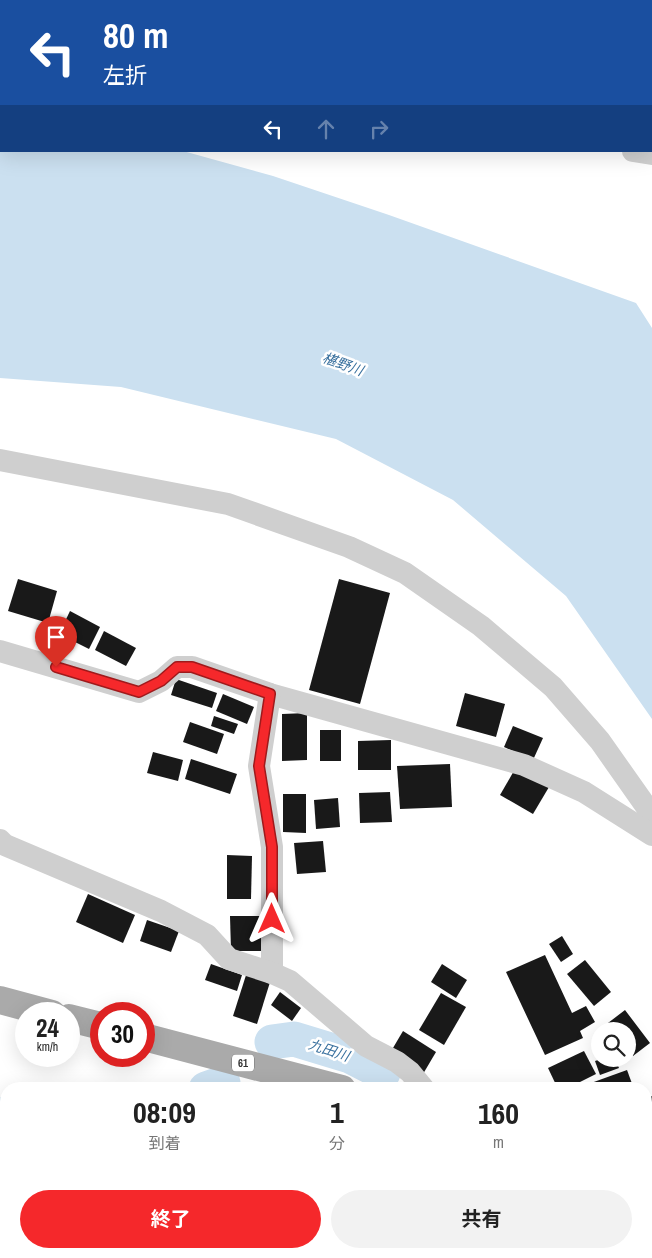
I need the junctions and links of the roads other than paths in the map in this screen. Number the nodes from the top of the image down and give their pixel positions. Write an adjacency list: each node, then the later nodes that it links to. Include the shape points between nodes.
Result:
1 (639, 152): 2 (street)
2 (652, 154)
3 (0, 460): 6 (street, via 228,504 349,547 405,573 481,626 553,687 600,741)
4 (0, 651): 5 (street, via 139,692 161,681 177,667 192,667)
5 (270, 694): 7 (street, via 524,765 584,792); 9 (street, via 259,766 272,847)
6 (652, 815)
7 (652, 835)
8 (0, 840): 9 (street, via 5,846 161,911 207,935 229,959)
9 (272, 972): 14 (street, via 290,981 366,1046 396,1062)
10 (0, 1000): 11 (main road)
11 (15, 1004)
12 (155, 1041): 13 (main road, 61)
13 (315, 1082)
14 (418, 1082)

